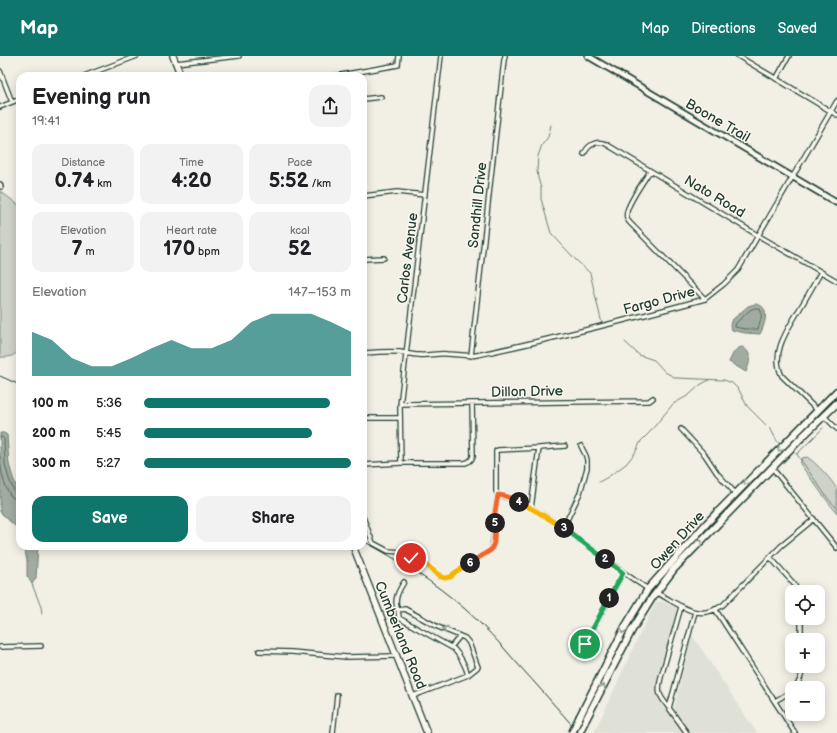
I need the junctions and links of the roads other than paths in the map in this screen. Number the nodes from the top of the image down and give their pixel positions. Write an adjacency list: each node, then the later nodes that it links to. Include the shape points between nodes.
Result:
1 (136, 56): 12 (street)
2 (173, 56): 10 (main road)
3 (239, 56): 10 (street)
4 (399, 56): 14 (street, via 398,65)
5 (441, 56): 27 (street, Carlos Avenue)
6 (505, 56): 38 (street, Sandhill Drive)
7 (588, 56): 26 (street, Boone Trail)
8 (738, 56): 15 (street)
9 (789, 56): 15 (street)
10 (176, 63): 13 (main road)
11 (0, 71): 20 (street)
12 (94, 72)
13 (179, 72)
14 (358, 72)
15 (776, 78): 22 (street)
16 (381, 97): 17 (street)
17 (367, 99)
18 (16, 100): 20 (street)
19 (837, 101): 22 (street, Fargo Drive)
20 (12, 102): 21 (street)
21 (0, 107)
22 (831, 111): 23 (street); 26 (street, Fargo Drive)
23 (837, 115)
24 (584, 154): 25 (street, Nato Road, via 593,143 600,142)
25 (650, 170): 30 (street, Nato Road); 35 (street, via 628,207 628,220)
26 (793, 176): 29 (street, Boone Trail); 30 (street, Fargo Drive)
27 (425, 195): 28 (street, via 396,192); 37 (street, Carlos Avenue)
28 (367, 196)
29 (837, 202)
30 (759, 236): 33 (street, Nato Road); 35 (street, Fargo Drive, via 738,270)
31 (384, 258): 32 (street)
32 (367, 260)
33 (821, 272): 34 (street, Nato Road); 45 (street, via 785,334 778,361 784,378)
34 (837, 281)
35 (705, 299): 38 (street, Fargo Drive, via 534,343)
36 (367, 352): 37 (street, Fargo Drive)
37 (406, 353): 38 (street, Fargo Drive, via 424,356 439,353); 44 (street, Carlos Avenue)
38 (472, 356)
39 (837, 392): 45 (highway, Owen Drive)
40 (837, 397): 46 (highway, via 824,410)
41 (653, 398): 42 (street, Dillon Drive, via 649,401)
42 (472, 403): 44 (street, Dillon Drive); 55 (street, via 473,456 470,461)
43 (837, 403): 46 (highway, Owen Drive)
44 (400, 404): 48 (street, Carlos Avenue)
45 (818, 411): 53 (highway, via 815,421 794,442); 58 (highway, Owen Drive, one-way to 58)
46 (824, 416): 50 (street); 53 (highway, Owen Drive)
47 (367, 418): 48 (street)
48 (400, 418): 55 (street, Carlos Avenue)
49 (682, 429): 58 (street)
50 (837, 429)
51 (565, 446): 54 (street)
52 (581, 446): 63 (street, via 587,460 586,468 580,493)
53 (794, 446): 57 (highway, Owen Drive)
54 (538, 448): 59 (street, via 496,451); 60 (street)
55 (401, 464): 56 (street)
56 (367, 465)
57 (772, 469): 61 (street); 72 (highway, Owen Drive, one-way to 57, via 674,569)
58 (736, 494): 67 (highway, Owen Drive)
59 (498, 495): 60 (street); 62 (street, via 494,543 491,550 451,577 441,577 401,552 388,551 373,543)
60 (531, 508): 63 (street)
61 (814, 519): 64 (street); 66 (street)
62 (367, 527)
63 (563, 528): 68 (street)
64 (837, 548)
65 (355, 550): 84 (main road, Cumberland Road)
66 (770, 557): 70 (street); 74 (street, via 723,605)
67 (676, 558): 71 (highway, Owen Drive); 72 (highway, via 676,563 657,586)
68 (623, 573): 71 (street); 79 (street)
69 (404, 582): 75 (street, via 396,600)
70 (794, 585)
71 (648, 589): 77 (highway, via 651,593 634,621); 93 (highway, Owen Drive, one-way to 93, bridge, via 625,627)
72 (657, 593): 73 (street); 77 (highway, Owen Drive)
73 (681, 606): 76 (street); 90 (street, via 659,687 661,697)
74 (715, 609): 76 (street); 89 (street)
75 (398, 610): 78 (street, one-way to 75, via 405,609); 82 (street, via 399,618)
76 (695, 612): 90 (street)
77 (633, 629): 94 (highway, Owen Drive, one-way to 77)
78 (460, 636): 82 (street); 85 (street, via 469,643 478,667)
79 (585, 644)
80 (40, 646): 81 (street)
81 (0, 647)
82 (451, 647): 85 (street, via 465,664)
83 (259, 651): 84 (street, via 346,657)
84 (396, 656): 88 (main road, Cumberland Road)
85 (468, 675): 88 (street)
86 (337, 695): 91 (street)
87 (785, 695): 89 (street)
88 (413, 696): 92 (main road, Cumberland Road)
89 (775, 701): 96 (street)
90 (669, 708): 95 (street)
91 (334, 733)
92 (427, 733)
93 (572, 733)
94 (579, 733)
95 (687, 733)
96 (795, 733)

